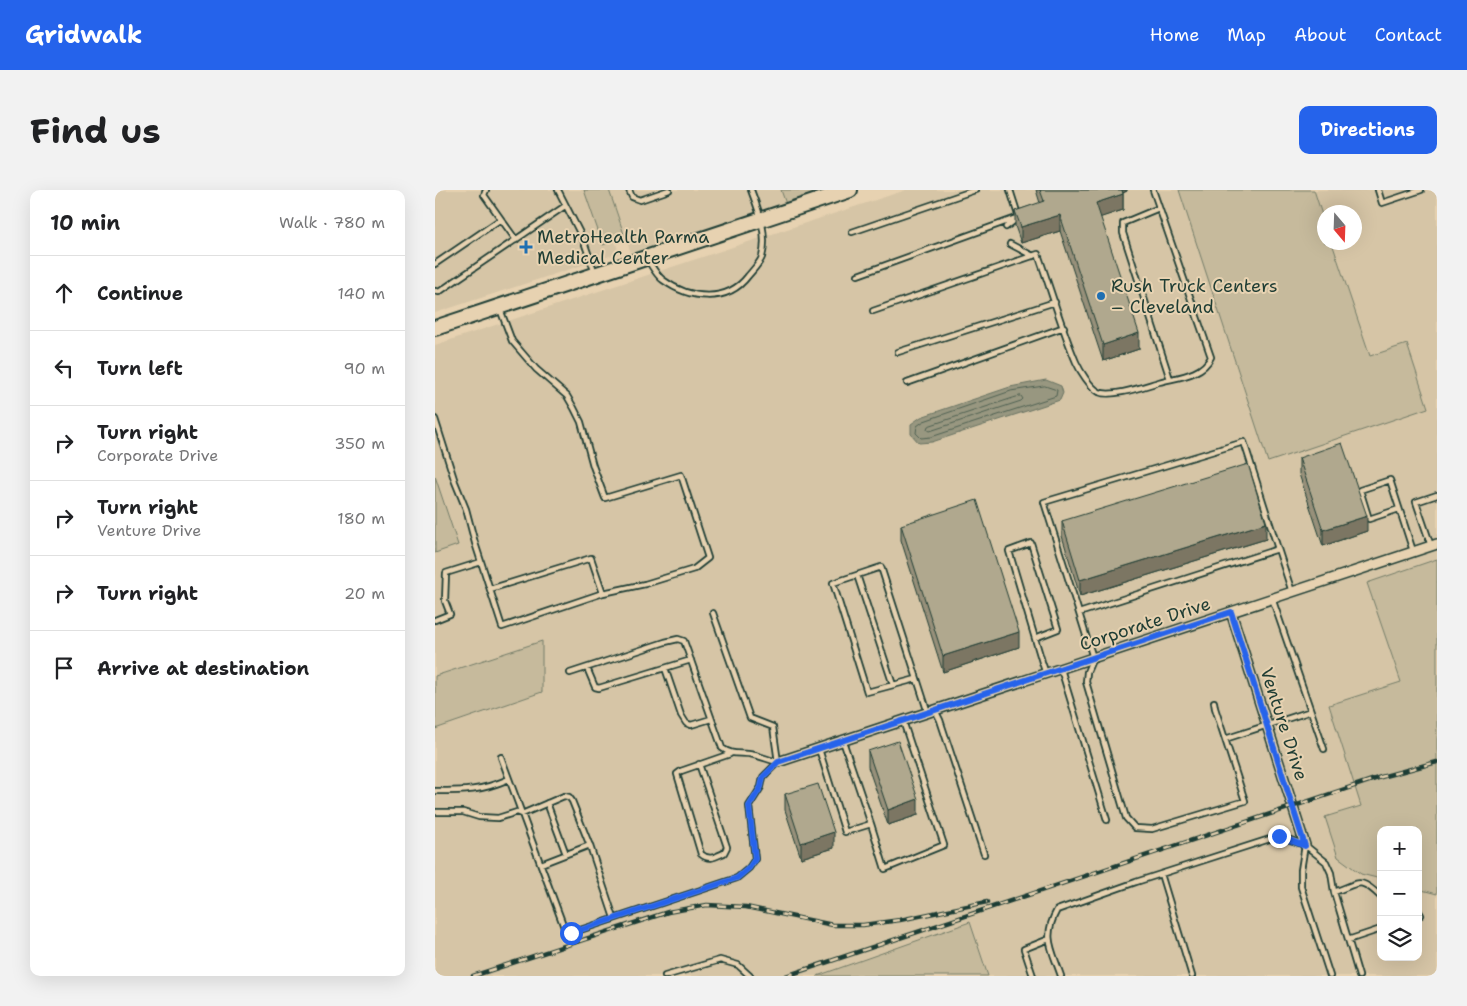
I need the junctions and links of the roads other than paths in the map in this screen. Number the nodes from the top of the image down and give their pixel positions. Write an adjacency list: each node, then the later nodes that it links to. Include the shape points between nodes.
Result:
1 (486, 190): 15 (lane, via 484,195)
2 (559, 190): 12 (lane)
3 (629, 190): 4 (lane, via 632,197 640,200)
4 (669, 190)
5 (751, 190): 16 (lane)
6 (850, 190): 16 (main road)
7 (975, 190): 18 (lane)
8 (1010, 190): 14 (lane)
9 (1153, 190): 13 (lane)
10 (1378, 190): 11 (lane, via 1382,203)
11 (1421, 190)
12 (565, 206): 19 (lane); 24 (lane, via 575,222)
13 (1159, 208): 33 (lane, via 1123,223 1123,233); 33 (lane, via 1211,357 1204,368)
14 (1019, 217): 17 (lane); 25 (lane)
15 (501, 219): 19 (lane); 23 (lane)
16 (762, 219): 22 (main road); 22 (lane, via 761,258 744,282 726,293 711,297 685,293 661,279)
17 (1006, 228)
18 (852, 232)
19 (515, 240): 26 (lane, via 449,286)
20 (1010, 244): 21 (lane)
21 (1033, 256): 27 (lane, via 1038,254); 29 (lane)
22 (646, 258): 24 (main road)
23 (435, 264)
24 (595, 275): 28 (main road)
25 (858, 276)
26 (435, 291)
27 (1055, 302): 30 (lane); 32 (lane)
28 (499, 307): 31 (main road); 45 (lane, via 512,342 567,396 574,408 605,498 681,475 709,558 693,569)
29 (873, 311)
30 (1064, 327): 33 (lane, via 1077,364 1091,385 1100,392 1111,394); 34 (lane)
31 (435, 328)
32 (897, 352)
33 (1170, 379)
34 (907, 383)
35 (435, 420): 41 (lane)
36 (1437, 495): 38 (lane, via 1416,502)
37 (1399, 508): 37 (lane, via 1390,480 1360,490 1369,519); 40 (lane)
38 (1434, 545): 40 (street, Corporate Drive)
39 (1278, 549): 44 (lane); 49 (lane); 49 (lane, via 1244,442 1044,502)
40 (1413, 551): 44 (street, Corporate Drive)
41 (481, 562): 43 (lane); 50 (lane, via 446,573 445,601 450,614)
42 (857, 575): 59 (lane, via 881,567); 60 (lane); 60 (lane, via 833,583 867,692)
43 (490, 589): 45 (lane, via 591,558); 45 (lane, via 502,627)
44 (1292, 592): 46 (street, Corporate Drive)
45 (603, 593)
46 (1272, 598): 47 (street, Corporate Drive); 62 (lane)
47 (1231, 612): 52 (street, Corporate Drive); 66 (street, Venture Drive)
48 (713, 613): 73 (lane, via 750,718 773,727)
49 (1079, 613): 52 (lane)
50 (435, 620)
51 (1035, 638): 51 (lane, via 1009,551 1031,543 1059,629); 58 (lane)
52 (1093, 658): 56 (street, Corporate Drive); 67 (lane, via 1086,682 1126,818 1135,828 1152,829 1245,801)
53 (691, 660): 54 (lane, via 685,641 678,639); 55 (lane); 64 (lane)
54 (587, 668): 55 (lane, via 595,687 599,688); 57 (lane)
55 (665, 668): 64 (lane, via 686,723 691,725)
56 (1061, 669): 58 (street, Corporate Drive); 80 (lane)
57 (570, 673)
58 (1046, 674): 63 (street, Corporate Drive)
59 (916, 679): 60 (lane); 63 (lane)
60 (893, 685)
61 (1214, 702): 67 (lane)
62 (1311, 711): 66 (lane); 70 (lane)
63 (932, 712): 65 (street, Corporate Drive); 85 (lane, via 940,720)
64 (711, 718): 71 (lane, via 722,748)
65 (903, 721): 68 (street, Corporate Drive); 81 (lane, via 944,845 885,869)
66 (1267, 725): 67 (lane); 83 (street, Venture Drive)
67 (1225, 739)
68 (843, 741): 69 (street, Corporate Drive); 81 (lane)
69 (819, 749): 73 (street, Corporate Drive); 81 (lane, via 845,832)
70 (1324, 749)
71 (730, 754): 73 (lane, via 755,755); 74 (lane)
72 (501, 757): 75 (lane)
73 (778, 762): 90 (lane, via 763,777 761,787 749,806 755,859 749,868 737,878)
74 (699, 764): 74 (lane, via 677,774 701,854 713,858 724,853 727,847)
75 (509, 779): 76 (lane, via 474,790); 79 (lane)
76 (435, 791)
77 (547, 803): 79 (lane); 82 (lane, via 569,797); 84 (lane)
78 (435, 812): 79 (lane, via 463,812 498,818 517,812)
79 (522, 814): 86 (lane)
80 (1107, 820)
81 (871, 824)
82 (590, 845): 84 (lane); 90 (lane)
83 (1305, 846): 87 (lane, via 1279,836); 88 (lane, via 1326,862); 99 (lane, via 1301,887)
84 (567, 854): 86 (lane)
85 (984, 854)
86 (541, 864): 90 (lane, via 565,930 571,933)
87 (1161, 874): 92 (lane, via 1057,910); 98 (lane)
88 (1334, 892): 89 (lane, via 1361,882); 93 (lane)
89 (1377, 893)
90 (614, 918)
91 (1377, 930): 93 (lane)
92 (1049, 939): 96 (lane, via 1024,949); 97 (lane)
93 (1348, 940): 100 (lane)
94 (665, 976): 95 (lane, via 720,960 738,965)
95 (750, 976)
96 (1033, 976)
97 (1061, 976)
98 (1192, 976)
99 (1330, 976)
100 (1359, 976)

